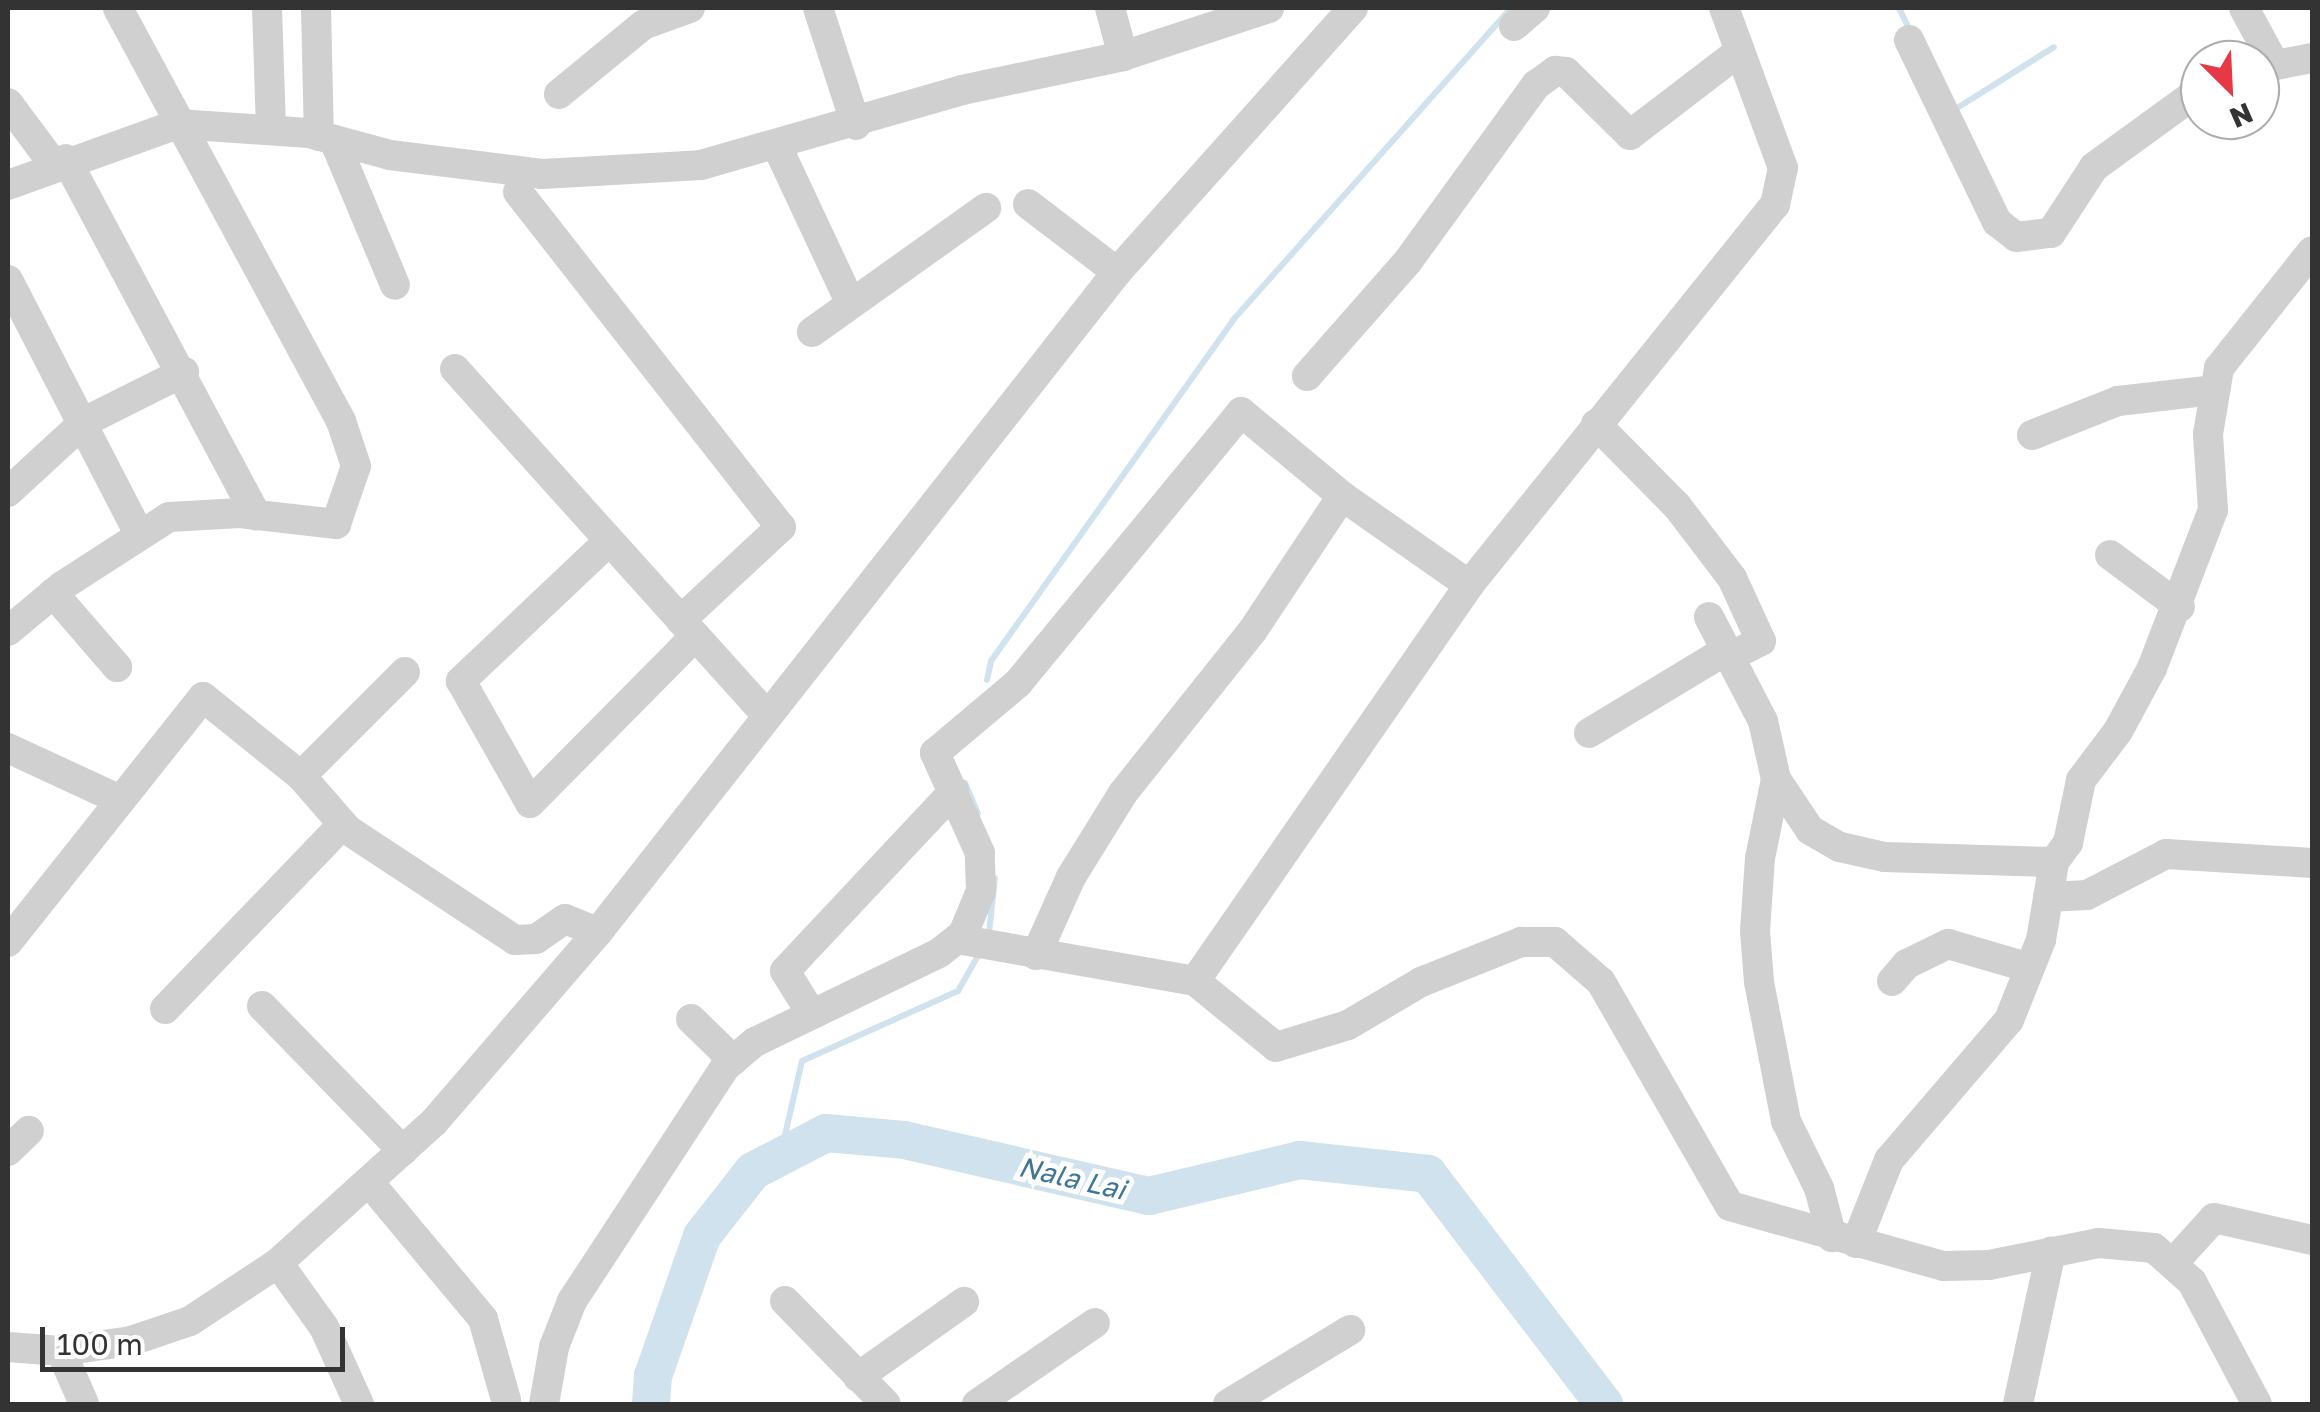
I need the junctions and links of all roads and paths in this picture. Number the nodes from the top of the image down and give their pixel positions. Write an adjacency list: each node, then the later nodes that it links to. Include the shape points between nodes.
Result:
1 (118, 8): 20 (street)
2 (266, 8): 22 (street)
3 (316, 8): 23 (street)
4 (690, 8): 17 (street, via 643,25)
5 (818, 8): 21 (street)
6 (1110, 8): 14 (street)
7 (1353, 8): 31 (street)
8 (1724, 8): 13 (street)
9 (2244, 8): 12 (street)
10 (1251, 11): 14 (street)
11 (1909, 40): 19 (street, via 1997,222 2016,237 2051,233 2094,167)
12 (2256, 40)
13 (1740, 51): 38 (street, via 1630,136 1566,72 1555,71 1536,85 1408,261); 41 (street, via 1783,168 1775,205)
14 (1123, 56): 21 (street, via 962,90)
15 (2312, 58): 16 (street)
16 (2280, 64)
17 (558, 94)
18 (8, 103): 25 (street)
19 (2180, 105)
20 (177, 124): 22 (street); 25 (street); 45 (street, via 357,458 336,524)
21 (856, 125): 24 (street)
22 (271, 130): 23 (street)
23 (327, 138): 24 (street, via 390,155 542,174 701,166); 32 (street)
24 (777, 146): 34 (street)
25 (60, 162): 26 (street); 37 (street)
26 (8, 186)
27 (518, 192): 53 (street, via 781,527)
28 (1028, 204): 31 (street)
29 (986, 208): 34 (street)
30 (2312, 251): 39 (street, via 2251,320 2219,368)
31 (1117, 272): 58 (street)
32 (395, 285)
33 (9, 287): 40 (street)
34 (851, 304): 35 (street)
35 (812, 332)
36 (455, 369): 47 (street)
37 (184, 372): 40 (street); 45 (street)
38 (1306, 376)
39 (2215, 390): 42 (street, via 2118,401); 51 (street, via 2208,434 2213,510)
40 (84, 422): 43 (street); 46 (street)
41 (1596, 424): 49 (street); 55 (street, via 1677,506 1732,578 1762,641)
42 (2032, 434)
43 (8, 492)
44 (1342, 496): 49 (street); 63 (street, via 1241,412 1018,684 942,746 937,762); 72 (street, via 1252,630 1123,793 1071,877)
45 (256, 516): 46 (street, via 170,517)
46 (138, 532): 50 (street)
47 (609, 541): 53 (street); 53 (street, via 461,682 530,802)
48 (2110, 556): 51 (street)
49 (1470, 585): 75 (street)
50 (53, 593): 54 (street); 56 (street)
51 (2180, 606): 66 (street, via 2118,731 2081,780 2068,843)
52 (1709, 616): 55 (street)
53 (688, 628): 58 (street)
54 (8, 632)
55 (1730, 653): 59 (street); 62 (street, via 1763,721)
56 (117, 666)
57 (405, 672): 61 (street)
58 (766, 715): 69 (street)
59 (1589, 733)
60 (8, 748): 64 (street)
61 (301, 776): 64 (street, via 202,697); 65 (street)
62 (1776, 779): 66 (street, via 1810,830 1840,847 1884,856); 83 (street, via 1754,931 1760,982 1786,1121)
63 (954, 791): 71 (street, via 970,820 983,874); 78 (street, via 785,971)
64 (118, 799): 70 (street)
65 (342, 825): 69 (street, via 515,940 536,939 565,919); 77 (street)
66 (2054, 862): 68 (street)
67 (2312, 863): 68 (street, via 2166,854 2087,895)
68 (2048, 897): 73 (street)
69 (598, 932): 81 (street)
70 (8, 942)
71 (978, 944): 72 (street); 78 (street)
72 (1036, 955): 75 (street)
73 (2030, 968): 74 (street, via 1962,943 1907,964); 83 (street, via 2009,1020 1890,1160)
74 (1892, 980)
75 (1195, 981): 83 (street, via 1276,1047 1348,1026 1421,982 1520,942 1555,942 1601,982 1730,1206)
76 (262, 1006): 81 (street)
77 (165, 1009)
78 (811, 1013): 80 (street)
79 (691, 1018): 80 (street)
80 (732, 1060): 98 (street, via 572,1301 554,1348)
81 (402, 1151): 82 (street)
82 (369, 1182): 87 (street); 95 (street, via 483,1319)
83 (1844, 1240): 85 (street, via 1944,1266)
84 (2312, 1240): 86 (street, via 2214,1218)
85 (2051, 1252): 86 (street, via 2130,1243); 102 (street)
86 (2174, 1262): 103 (street, via 2192,1282)
87 (278, 1263): 93 (street, via 170,1330); 97 (street, via 324,1327)
88 (785, 1301): 94 (street)
89 (964, 1302): 94 (street)
90 (1095, 1323): 100 (street)
91 (1350, 1330): 101 (street)
92 (8, 1347): 93 (street)
93 (61, 1350): 96 (street)
94 (858, 1378): 99 (street)
95 (506, 1400)
96 (84, 1404)
97 (360, 1404)
98 (544, 1404)
99 (886, 1404)
100 (977, 1404)
101 (1228, 1404)
102 (2018, 1404)
103 (2257, 1404)

